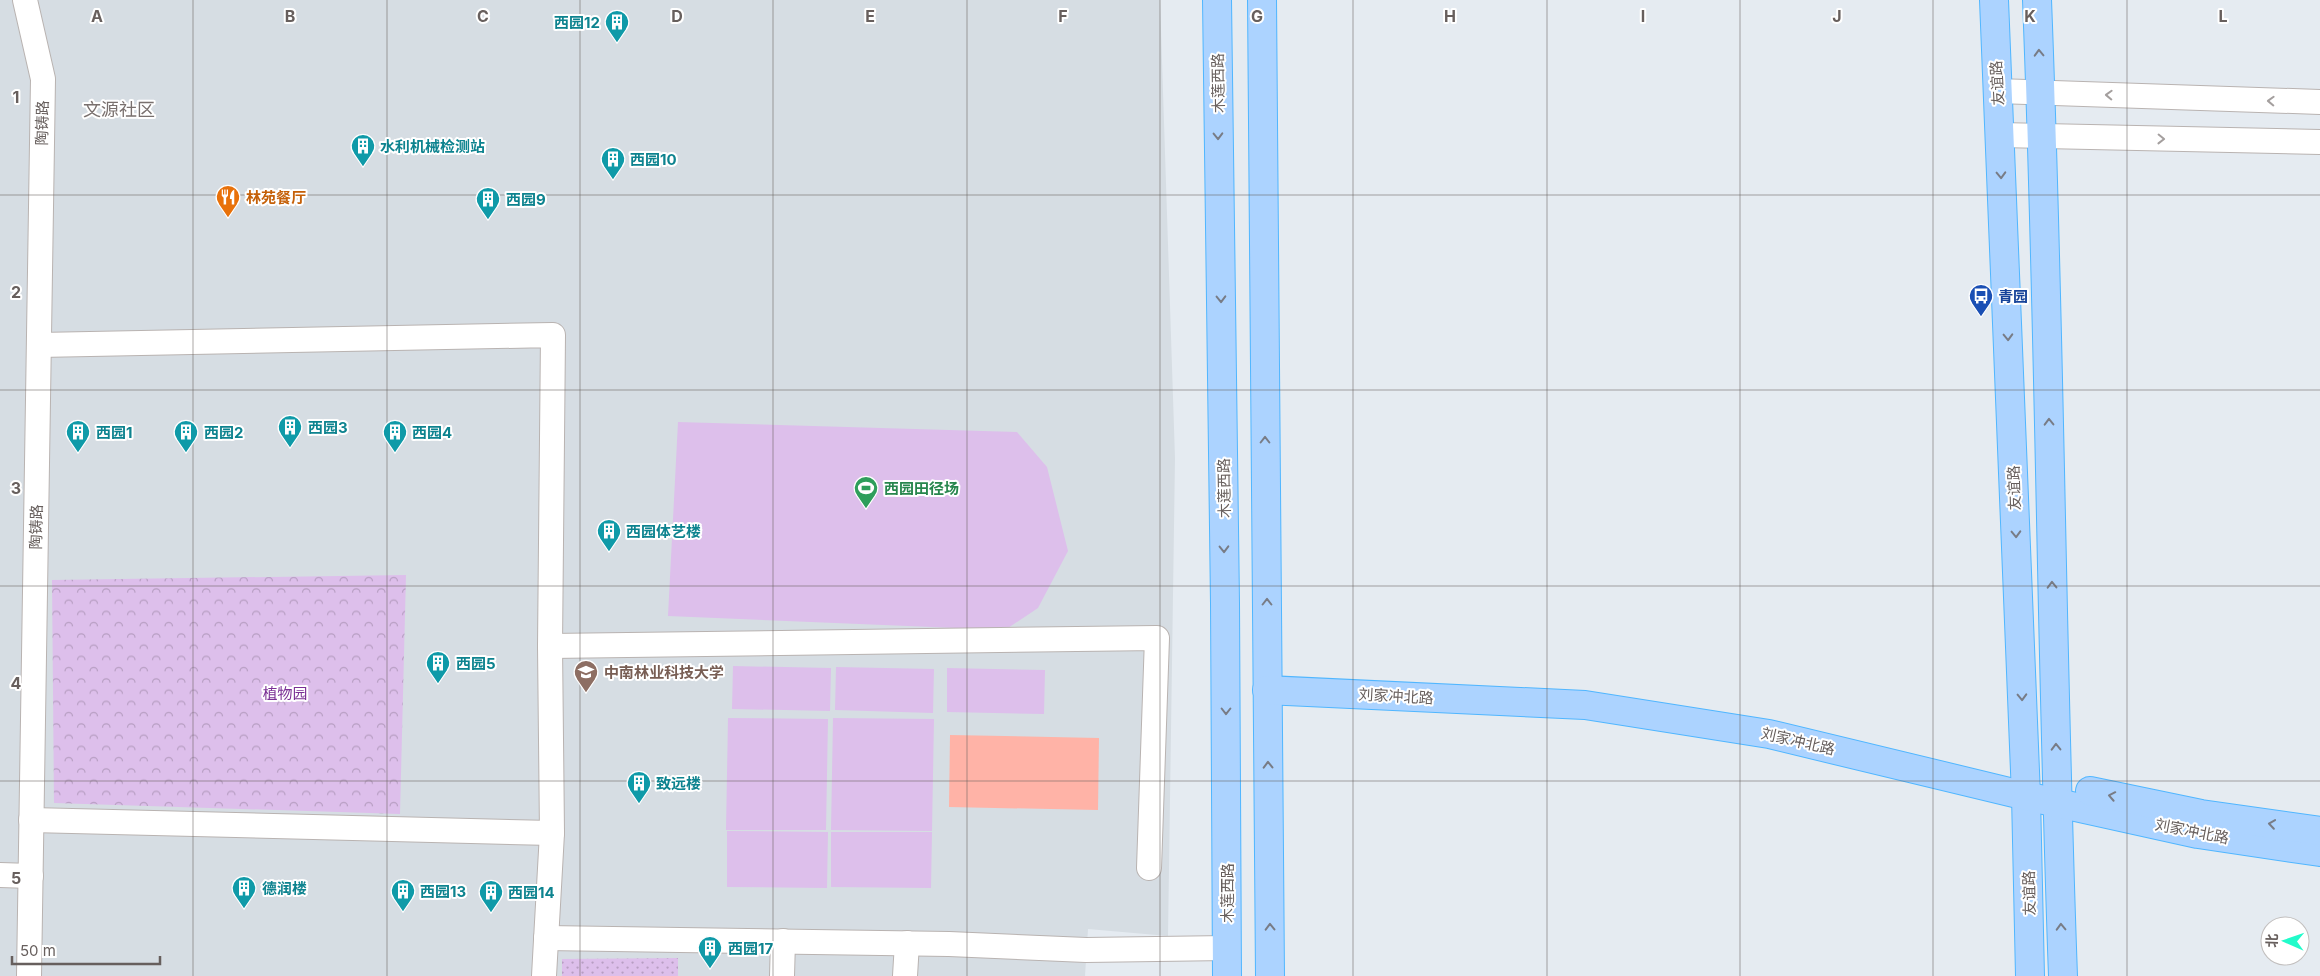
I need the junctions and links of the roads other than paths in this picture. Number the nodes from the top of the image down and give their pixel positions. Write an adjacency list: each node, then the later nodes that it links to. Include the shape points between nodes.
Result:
1 (25, 0): 12 (street, 陶铸路, via 43,79)
2 (1217, 0): 27 (main road, 木莲西路, one-way to 27)
3 (1262, 0): 14 (main road, one-way to 3)
4 (1994, 0): 6 (main road, 友谊路)
5 (2037, 0): 7 (main road, 友谊路, one-way to 5)
6 (1997, 91): 7 (street); 9 (main road, 友谊路)
7 (2040, 93): 8 (street, one-way to 7); 10 (main road, 友谊路)
8 (2320, 102)
9 (2000, 134): 10 (street); 15 (main road, 友谊路, one-way to 15)
10 (2043, 136): 11 (street, one-way to 11); 16 (main road, 友谊路, one-way to 10)
11 (2320, 142)
12 (39, 345): 13 (street, via 553,335); 17 (street, 陶铸路)
13 (550, 646): 19 (street); 21 (street, via 1158,638)
14 (1267, 685): 15 (main road, 刘家冲北路, via 1586,706 1769,734); 33 (main road, one-way to 14)
15 (2026, 788): 16 (main road, 刘家冲北路); 34 (main road, 友谊路)
16 (2057, 794): 18 (main road, 刘家冲北路, one-way to 16); 20 (main road, 刘家冲北路, via 2198,834); 35 (main road, 友谊路, one-way to 16)
17 (31, 820): 19 (street); 23 (street, 陶铸路)
18 (2320, 831)
19 (552, 832): 24 (street)
20 (2320, 852)
21 (1149, 868)
22 (0, 875): 23 (street)
23 (31, 876): 28 (street, 陶铸路)
24 (546, 938): 25 (street); 29 (street)
25 (783, 941): 26 (street); 30 (street)
26 (907, 943): 27 (street, via 1086,950); 31 (street)
27 (1227, 948): 32 (main road, 木莲西路)
28 (29, 976)
29 (544, 976)
30 (782, 976)
31 (905, 976)
32 (1227, 976)
33 (1270, 976)
34 (2030, 976)
35 (2063, 976)

